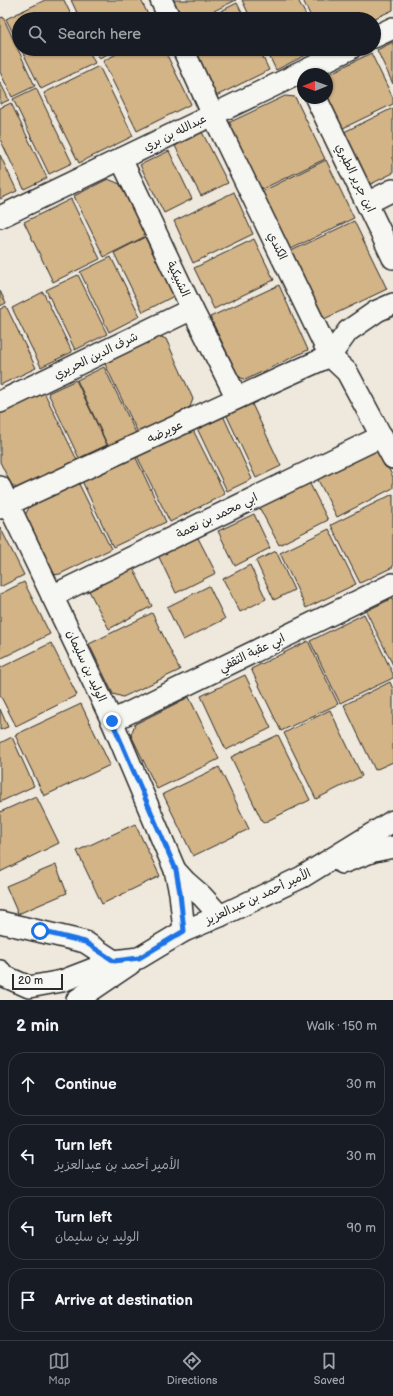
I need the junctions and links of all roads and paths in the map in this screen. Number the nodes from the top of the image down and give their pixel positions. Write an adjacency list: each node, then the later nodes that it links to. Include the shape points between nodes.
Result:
1 (161, 0): 2 (street)
2 (167, 12)
3 (393, 28): 4 (street)
4 (381, 34)
5 (186, 56): 10 (street, الكندي)
6 (337, 56): 7 (street, عبدالله بن بري)
7 (314, 68)
8 (297, 76): 10 (street, عبدالله بن بري)
9 (319, 104): 13 (street, ابن جرير الطبري)
10 (213, 114): 11 (street, عبدالله بن بري); 18 (street, الكندي)
11 (121, 159): 14 (street, عبدالله بن بري); 17 (street, الشبيكية)
12 (393, 190): 13 (street)
13 (367, 203): 15 (street, ابن جرير الطبري)
14 (0, 217)
15 (393, 258)
16 (393, 304): 18 (street, via 348,331)
17 (192, 309): 19 (street, الشبيكية); 20 (street, شرف الدين الحريري)
18 (330, 356): 19 (street, عويرضه); 21 (street, الكندي, via 347,372)
19 (237, 398): 23 (street, عويرضه)
20 (0, 402)
21 (382, 436): 22 (street, الكندي); 25 (street, ابي محمد بن نعمة)
22 (393, 458)
23 (3, 500): 25 (street, الوليد بن سليمان)
24 (393, 584): 26 (street, ابي عقبة الثقفي)
25 (52, 596): 26 (street, الوليد بن سليمان)
26 (112, 721): 29 (street, الوليد بن سليمان)
27 (393, 821): 30 (street, الأمير أحمد بن عبدالعزيز)
28 (393, 847): 30 (street, via 374,851)
29 (176, 870): 31 (street, الوليد بن سليمان); 33 (street, الوليد بن سليمان)
30 (302, 877): 31 (street, الأمير أحمد بن عبدالعزيز)
31 (220, 916): 33 (street, الأمير أحمد بن عبدالعزيز)
32 (0, 922): 35 (street, via 85,942)
33 (184, 931): 34 (street, الأمير أحمد بن عبدالعزيز)
34 (139, 958): 35 (street, الأمير أحمد بن عبدالعزيز); 37 (street)
35 (114, 961): 36 (street, الأمير أحمد بن عبدالعزيز, via 62,981 29,987)
36 (2, 974)
37 (77, 1000)

